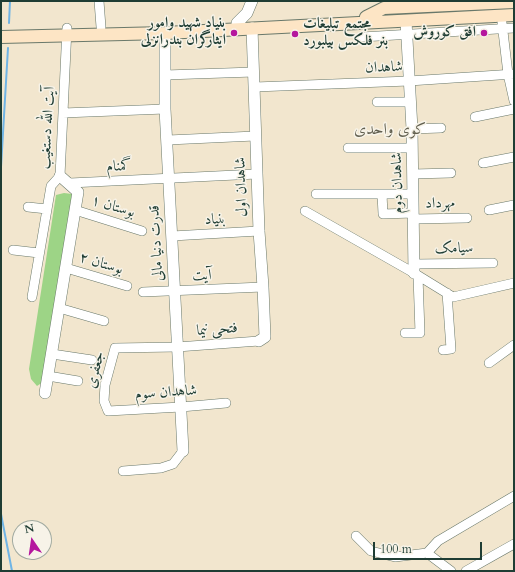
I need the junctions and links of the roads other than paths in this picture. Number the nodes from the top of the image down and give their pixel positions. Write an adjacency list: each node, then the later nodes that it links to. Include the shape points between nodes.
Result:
1 (99, 1): 10 (street)
2 (252, 1): 8 (street, via 247,13); 9 (street, شاهدان اول)
3 (514, 2): 6 (main road, via 384,8)
4 (514, 10): 6 (main road)
5 (508, 16): 7 (main road); 13 (street)
6 (366, 17): 9 (main road)
7 (406, 21): 9 (main road); 16 (street, شاهدان دوم)
8 (237, 23): 9 (main road); 10 (main road)
9 (252, 25): 15 (main road); 19 (street, شاهدان اول)
10 (101, 27): 14 (main road)
11 (514, 28): 13 (street)
12 (1, 29): 14 (main road)
13 (503, 29): 16 (street); 20 (street)
14 (67, 32): 15 (main road); 17 (main road); 29 (street, آیت الله دستغیب)
15 (164, 33): 21 (street, قدرت دنیا مالی)
16 (406, 35): 18 (street); 22 (street, شاهدان دوم)
17 (1, 37)
18 (362, 37)
19 (254, 72): 21 (street); 23 (street, شاهدان اول)
20 (511, 74): 22 (street, شاهدان); 24 (street)
21 (165, 75): 27 (street, قدرت دنیا مالی)
22 (409, 81): 23 (street, شاهدان); 26 (street, شاهدان دوم)
23 (255, 87): 33 (street, شاهدان اول)
24 (514, 100)
25 (377, 102): 26 (street)
26 (410, 102): 32 (street, شاهدان دوم)
27 (166, 109): 29 (street); 34 (street, قدرت دنیا مالی)
28 (514, 109): 30 (street)
29 (63, 113): 42 (street, آیت الله دستغیب)
30 (475, 117)
31 (441, 128): 32 (street)
32 (412, 129): 36 (street, شاهدان دوم)
33 (255, 136): 34 (street); 40 (street, شاهدان اول)
34 (168, 140): 43 (street, قدرت دنیا مالی)
35 (348, 148): 36 (street)
36 (412, 148): 41 (street, شاهدان دوم)
37 (514, 157): 38 (street)
38 (483, 163)
39 (451, 173): 41 (street)
40 (257, 174): 43 (street, گمنام); 57 (street, شاهدان اول)
41 (413, 174): 47 (street, شاهدان دوم)
42 (60, 176): 44 (street); 50 (street, آیت الله دستغیب, via 50,186)
43 (170, 179): 44 (street, گمنام); 58 (street, قدرت دنیا مالی)
44 (70, 184): 51 (street, via 78,192)
45 (316, 194): 46 (street)
46 (382, 194): 47 (street); 54 (street, مهرداد, via 383,214)
47 (412, 194): 54 (street, شاهدان دوم)
48 (514, 205): 52 (street)
49 (28, 207): 50 (street)
50 (47, 209): 60 (street, آیت الله دستغیب)
51 (75, 210): 56 (street, بوستان ۱); 62 (street)
52 (489, 210)
53 (305, 212): 63 (street)
54 (413, 216): 55 (street, مهرداد); 63 (street, شاهدان دوم)
55 (467, 218)
56 (142, 231)
57 (259, 231): 58 (street, بنیاد); 66 (street, شاهدان اول)
58 (172, 236): 67 (street, قدرت دنیا مالی)
59 (13, 250): 60 (street)
60 (39, 253): 70 (street, آیت الله دستغیب)
61 (493, 262): 63 (street, سیامک)
62 (66, 268): 64 (street, بوستان ۲); 71 (street)
63 (416, 271): 69 (street); 73 (street, via 420,333)
64 (127, 286)
65 (513, 286): 69 (street, via 453,297)
66 (263, 287): 67 (street, آیت); 74 (street, شاهدان اول, via 265,337)
67 (175, 291): 68 (street, آیت); 76 (street, قدرت دنیا مالی)
68 (143, 292)
69 (447, 293): 77 (street, via 451,349)
70 (32, 297)
71 (59, 308): 72 (street); 78 (street)
72 (104, 321)
73 (406, 333)
74 (259, 341): 76 (street, فتحی نیما)
75 (514, 345): 80 (street)
76 (177, 347): 85 (street, قدرت دنیا مالی); 86 (street, جعفری, via 115,348 105,385 104,402)
77 (443, 350)
78 (52, 354): 79 (street); 81 (street)
79 (92, 360)
80 (488, 363)
81 (48, 376): 82 (street); 83 (street)
82 (78, 381)
83 (46, 393)
84 (226, 403): 85 (street, شاهدان سوم)
85 (181, 407): 86 (street, شاهدان سوم); 87 (street, قدرت دنیا مالی)
86 (108, 411)
87 (183, 451): 88 (street, via 173,464 161,468)
88 (123, 471)
89 (514, 496): 92 (street, via 438,541)
90 (356, 536): 92 (street, via 371,551 395,557)
91 (514, 544): 94 (street)
92 (427, 552): 93 (street)
93 (451, 571)
94 (466, 571)

